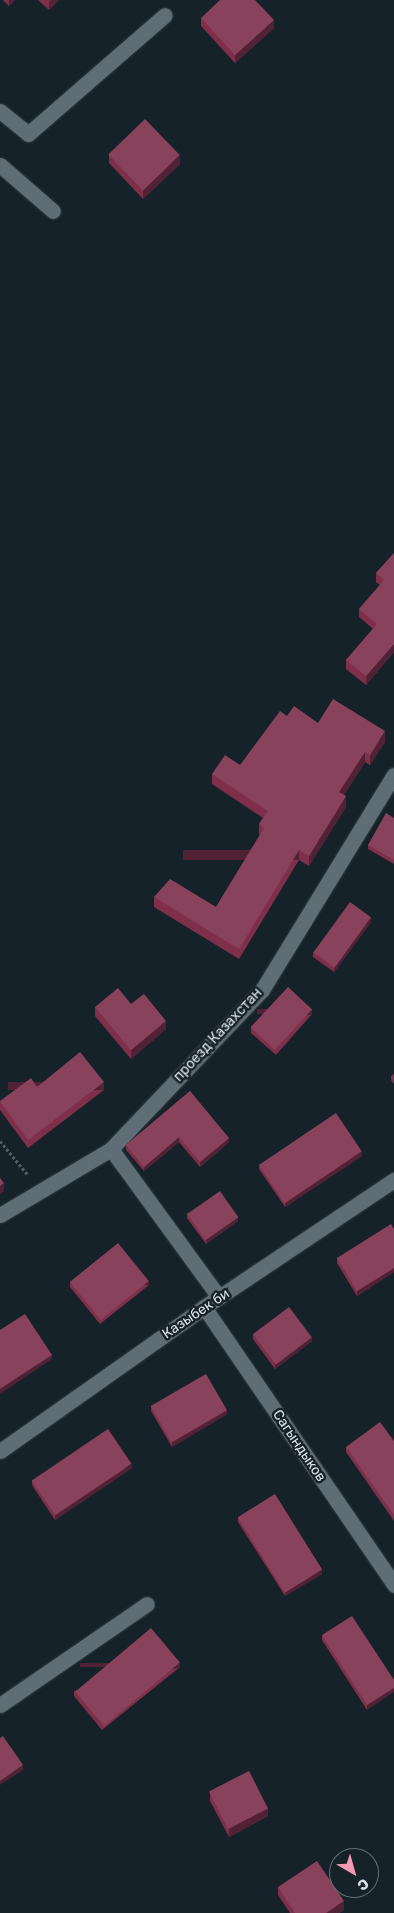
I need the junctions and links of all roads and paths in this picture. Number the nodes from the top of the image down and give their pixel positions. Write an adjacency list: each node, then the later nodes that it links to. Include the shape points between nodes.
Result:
1 (165, 14): 2 (street, via 28,134)
2 (0, 111)
3 (0, 165): 4 (street)
4 (53, 211)
5 (394, 775): 7 (street, проезд Казахстан, via 262,990)
6 (0, 1141): 9 (path)
7 (111, 1149): 9 (street, проезд Казахстан); 11 (street)
8 (394, 1180): 11 (street, Казыбек би)
9 (41, 1191): 10 (street, проезд Казахстан)
10 (0, 1215)
11 (219, 1297): 12 (street, Казыбек би)
12 (204, 1307): 13 (street, Казыбек би); 14 (street, Сагындыков)
13 (0, 1451)
14 (394, 1585)
15 (147, 1604): 16 (street)
16 (0, 1705)

